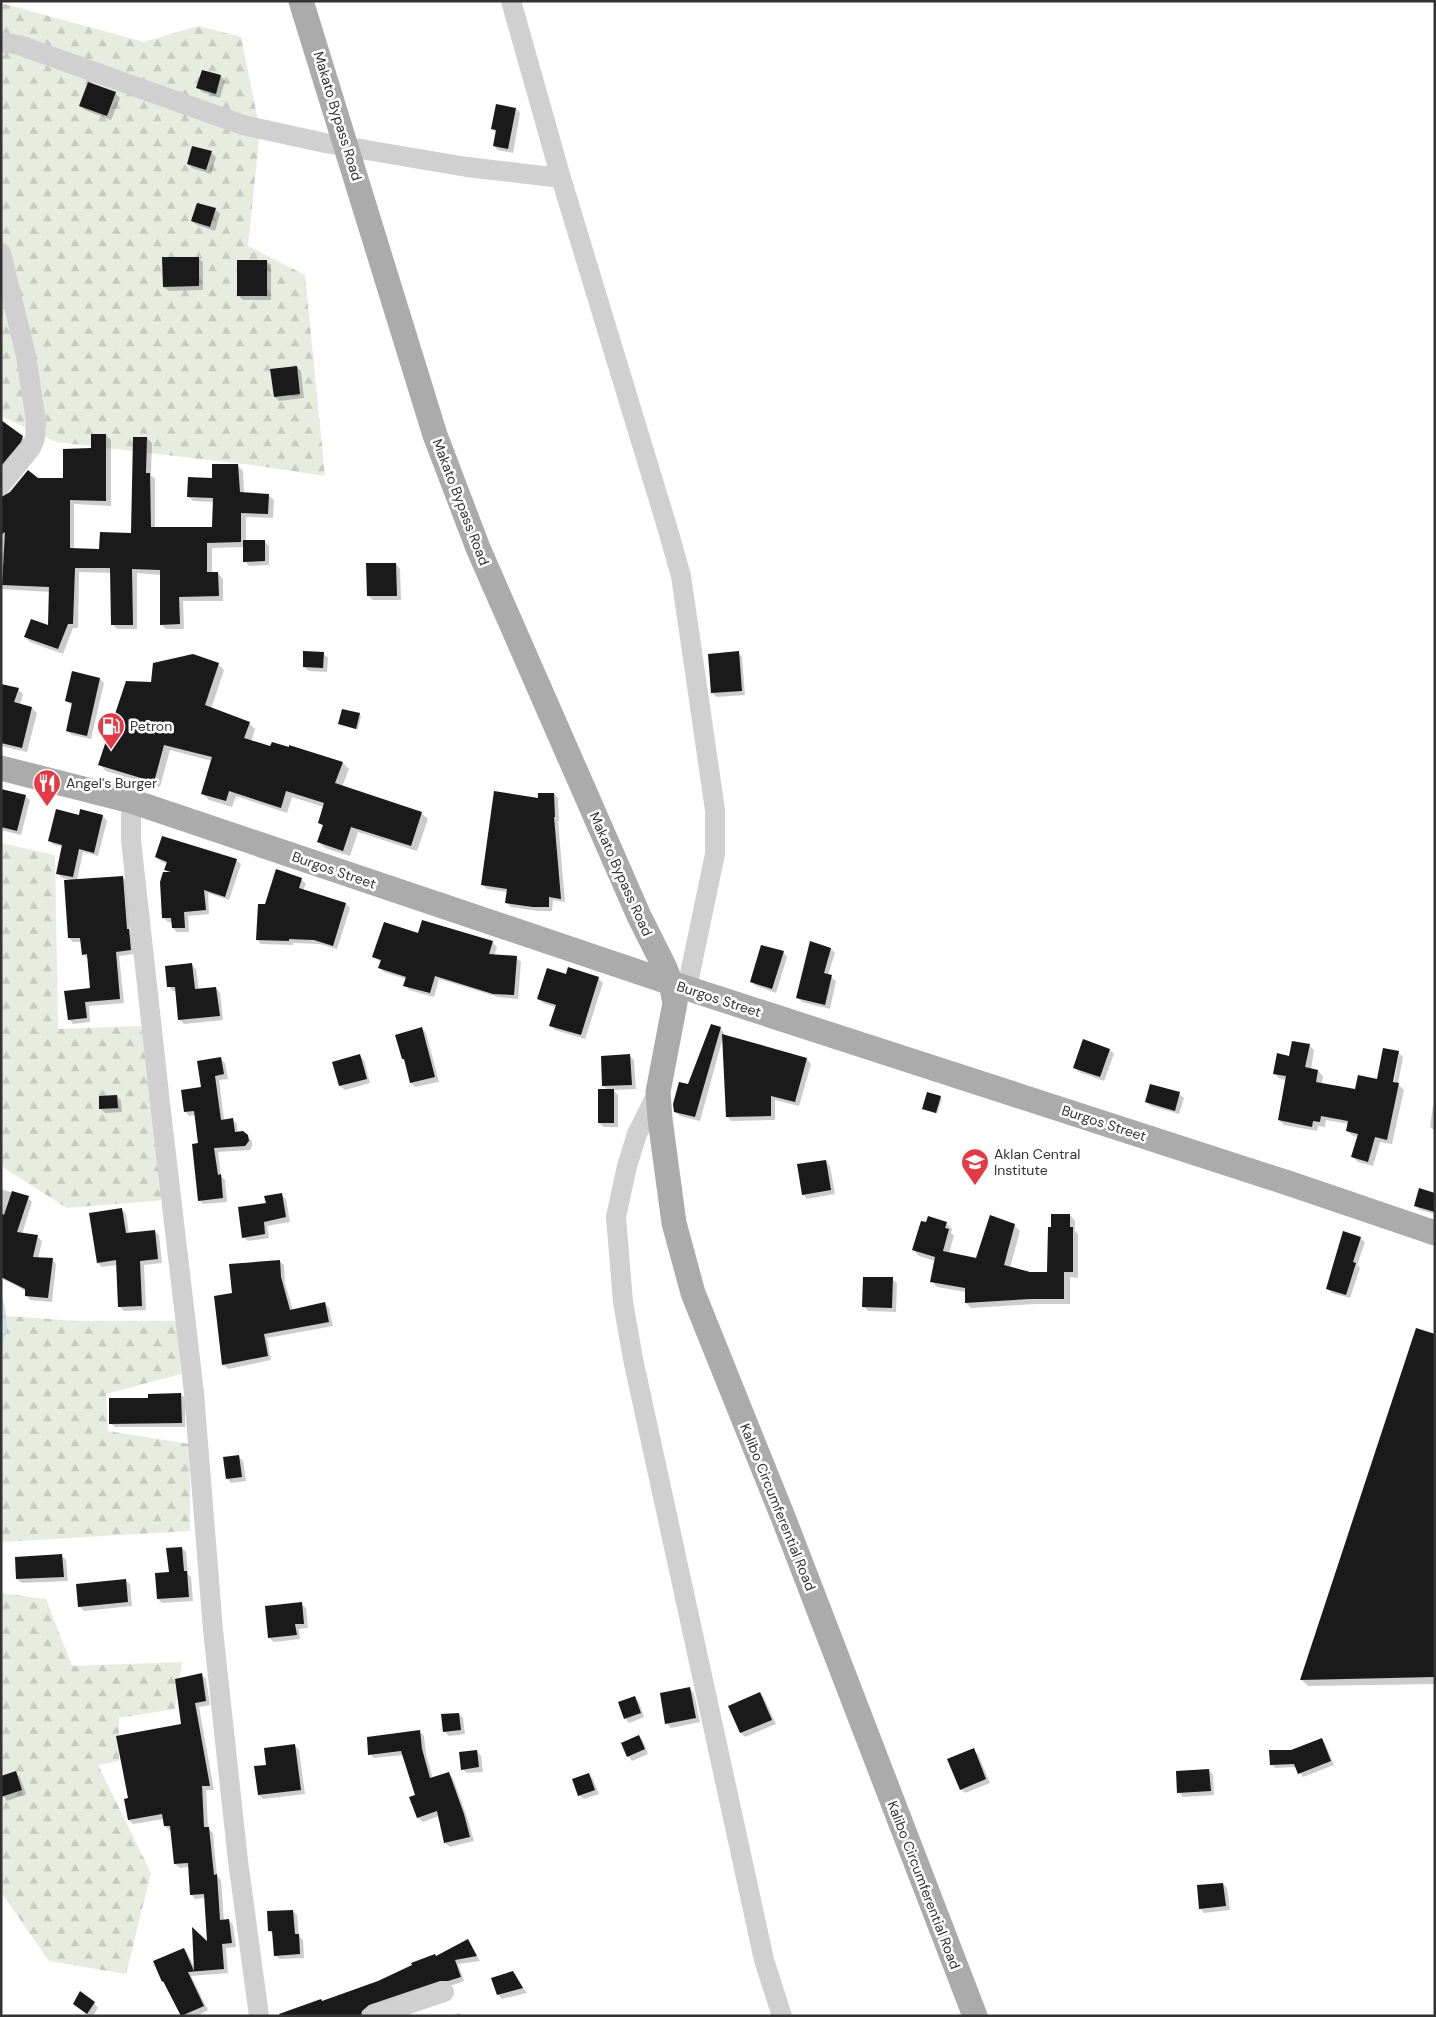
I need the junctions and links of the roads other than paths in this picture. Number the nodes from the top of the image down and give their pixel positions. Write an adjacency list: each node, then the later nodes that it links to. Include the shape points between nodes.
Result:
1 (301, 1): 4 (main road, Makato Bypass Road)
2 (511, 1): 5 (street)
3 (1, 42): 4 (street, via 19,44 243,126)
4 (347, 146): 5 (street, via 467,167); 10 (main road, Makato Bypass Road, via 436,435 478,548 635,907 664,966)
5 (561, 178): 10 (street, via 681,576 715,810 715,854)
6 (1, 253): 7 (street, via 26,356 36,421 31,448)
7 (1, 485)
8 (1, 768): 9 (main road, Burgos Street)
9 (131, 801): 10 (main road, Burgos Street); 14 (street, via 131,840 194,1393 213,1630 238,1861)
10 (679, 986): 11 (main road, Kalibo Circumferential Road); 12 (main road, Burgos Street)
11 (658, 1092): 16 (street, via 634,1142 616,1217 623,1302 762,1950); 17 (main road, Kalibo Circumferential Road, via 674,1223 693,1293)
12 (1435, 1233)
13 (444, 1992): 15 (street)
14 (259, 2016)
15 (373, 2016)
16 (782, 2016)
17 (975, 2016)

